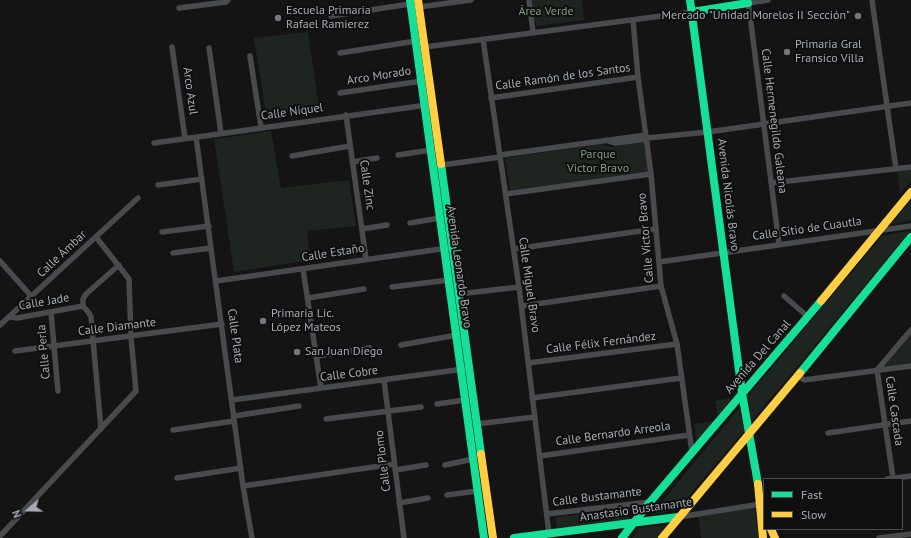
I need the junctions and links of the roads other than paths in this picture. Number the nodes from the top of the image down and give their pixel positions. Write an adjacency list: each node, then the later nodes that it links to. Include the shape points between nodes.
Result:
1 (228, 0): 11 (street)
2 (471, 0): 9 (street)
3 (529, 0): 15 (street)
4 (690, 0): 12 (street, Avenida Nicolás Bravo)
5 (768, 0): 7 (street)
6 (872, 0): 29 (street)
7 (748, 1): 12 (street); 31 (street, Calle Hermenegildo Galeana)
8 (410, 2): 13 (street); 17 (street, Avenida Leonardo Bravo)
9 (445, 2): 10 (street)
10 (419, 4): 19 (street, Avenida Leonardo Bravo)
11 (179, 8)
12 (692, 12): 14 (street); 33 (street, Avenida Nicolás Bravo)
13 (331, 16)
14 (633, 20): 15 (street); 23 (street, Calle Víctor Bravo)
15 (533, 32): 16 (street)
16 (483, 39): 19 (street); 26 (street, Calle Miguel Bravo)
17 (416, 41): 21 (street); 24 (street, Avenida Leonardo Bravo)
18 (172, 47): 37 (street, Arco Azul)
19 (425, 47): 28 (street, Avenida Leonardo Bravo)
20 (209, 48): 34 (street)
21 (340, 52)
22 (250, 56): 32 (street)
23 (638, 77): 26 (street, Calle Ramón de los Santos); 36 (street, Calle Víctor Bravo)
24 (422, 81): 25 (street, Arco Morado); 28 (street, Avenida Leonardo Bravo)
25 (340, 93)
26 (491, 98): 43 (street, Calle Miguel Bravo)
27 (911, 103): 29 (street)
28 (429, 104): 30 (street, Calle Níquel); 40 (street, Avenida Leonardo Bravo); 46 (street, Avenida Leonardo Bravo)
29 (887, 106): 31 (street); 48 (street)
30 (346, 115): 32 (street, Calle Níquel); 39 (street, Calle Zinc)
31 (763, 124): 33 (street); 51 (street, Calle Hermenegildo Galeana)
32 (261, 127): 34 (street, Calle Níquel)
33 (708, 132): 36 (street); 71 (street, Avenida Nicolás Bravo)
34 (221, 133): 35 (street, Calle Níquel)
35 (196, 137): 37 (street, Calle Níquel); 50 (street, Calle Plata)
36 (647, 137): 43 (street, via 616,143 608,139); 49 (street, Calle Víctor Bravo)
37 (185, 138): 38 (street, Calle Níquel)
38 (154, 143)
39 (350, 146): 41 (street); 45 (street, Calle Zinc)
40 (431, 150): 42 (street); 56 (street, Avenida Leonardo Bravo)
41 (292, 156)
42 (398, 156)
43 (500, 156): 46 (street); 54 (street, Calle Miguel Bravo)
44 (377, 158): 45 (street)
45 (352, 162): 61 (street, Calle Zinc)
46 (442, 165): 68 (street, Avenida Leonardo Bravo)
47 (911, 167): 48 (street)
48 (896, 169): 51 (street)
49 (651, 174): 54 (street); 62 (street, Calle Víctor Bravo)
50 (202, 179): 52 (street); 59 (street, Calle Plata)
51 (771, 184): 67 (street, Calle Hermenegildo Galeana)
52 (158, 185)
53 (911, 192): 63 (street, Avenida Del Canal)
54 (506, 194): 70 (street, Calle Miguel Bravo)
55 (138, 198): 65 (street, Calle Ámbar)
56 (440, 218): 57 (street); 68 (street, Avenida Leonardo Bravo)
57 (410, 223)
58 (387, 225): 61 (street)
59 (208, 226): 64 (street); 69 (street, Calle Plata)
60 (911, 226): 63 (street, Calle Sitio de Cuautla)
61 (362, 229): 73 (street, Calle Zinc)
62 (656, 229): 70 (street); 75 (street, Calle Víctor Bravo)
63 (878, 231): 67 (street, Calle Sitio de Cuautla); 91 (street, Avenida Del Canal)
64 (162, 232)
65 (96, 237): 76 (street); 86 (street, Calle Ámbar)
66 (911, 237): 109 (street)
67 (779, 244): 71 (street, Calle Sitio de Cuautla)
68 (448, 247): 73 (street, Calle Estaño); 78 (street, Avenida Leonardo Bravo); 84 (street, Avenida Leonardo Bravo)
69 (212, 248): 72 (street); 79 (street, Calle Plata)
70 (514, 249): 82 (street, Calle Miguel Bravo)
71 (723, 252): 75 (street, Calle Sitio de Cuautla); 114 (street, Avenida Nicolás Bravo)
72 (173, 253)
73 (366, 259): 77 (street, Calle Estaño)
74 (0, 262): 86 (street)
75 (659, 262): 80 (street, Calle Víctor Bravo)
76 (119, 265): 88 (street, via 86,294); 97 (street, via 129,279)
77 (303, 269): 79 (street, Calle Estaño); 87 (street)
78 (449, 280): 81 (street); 96 (street, Avenida Leonardo Bravo)
79 (216, 281): 93 (street, Calle Plata)
80 (661, 286): 89 (street); 99 (street, Calle Víctor Bravo)
81 (392, 287)
82 (519, 287): 84 (street); 89 (street, Calle Miguel Bravo)
83 (364, 289): 87 (street)
84 (459, 294): 107 (street, Avenida Leonardo Bravo)
85 (784, 296): 91 (street)
86 (32, 297): 92 (street, Calle Ámbar)
87 (308, 298): 104 (street)
88 (82, 306): 90 (street, Calle Jade); 98 (street, via 91,317)
89 (522, 306): 105 (street, Calle Miguel Bravo)
90 (51, 312): 92 (street, Calle Jade); 101 (street, Calle Perla)
91 (808, 317): 114 (street, Avenida Del Canal)
92 (9, 318): 94 (street, Calle Ámbar)
93 (222, 324): 97 (street, Calle Diamante); 116 (street, Calle Plata)
94 (0, 325)
95 (911, 330): 108 (street)
96 (457, 335): 100 (street); 107 (street, Avenida Leonardo Bravo)
97 (131, 336): 98 (street, Calle Diamante); 128 (street, via 136,392)
98 (93, 341): 101 (street, Calle Diamante); 128 (street)
99 (677, 344): 105 (street, Calle Félix Fernández); 110 (street, Calle Víctor Bravo)
100 (401, 345)
101 (54, 346): 103 (street, Calle Diamante); 113 (street, Calle Perla)
102 (370, 348): 104 (street)
103 (15, 352)
104 (317, 356): 112 (street)
105 (528, 363): 115 (street, Calle Miguel Bravo)
106 (911, 366): 108 (street)
107 (465, 369): 111 (street, Calle Cobre); 117 (street, Avenida Leonardo Bravo); 126 (street, Avenida Leonardo Bravo)
108 (877, 370): 109 (street, via 804,380); 127 (street, Calle Cascada)
109 (798, 375): 131 (street)
110 (681, 378): 115 (street); 132 (street, Calle Víctor Bravo)
111 (384, 380): 112 (street, Calle Cobre); 121 (street, Calle Plomo)
112 (321, 388): 116 (street, Calle Cobre)
113 (58, 391)
114 (742, 394): 131 (street, Avenida Nicolás Bravo); 133 (street, Avenida Del Canal)
115 (532, 398): 122 (street, Calle Miguel Bravo)
116 (232, 400): 123 (street, Calle Plata)
117 (465, 400): 118 (street); 135 (street, Avenida Leonardo Bravo)
118 (437, 404)
119 (299, 406): 123 (street)
120 (421, 407): 121 (street)
121 (388, 412): 124 (street); 138 (street, Calle Plomo)
122 (535, 417): 126 (street); 134 (street, Calle Miguel Bravo)
123 (234, 418): 129 (street); 139 (street, Calle Plata)
124 (326, 419)
125 (911, 421): 127 (street)
126 (476, 424): 160 (street, Avenida Leonardo Bravo)
127 (885, 425): 130 (street); 142 (street, Calle Cascada)
128 (101, 429): 156 (street)
129 (173, 430)
130 (828, 433)
131 (750, 434): 150 (street, Avenida Nicolás Bravo); 152 (street)
132 (689, 435): 133 (street, Calle Víctor Bravo); 134 (street, Calle Bernardo Arreola)
133 (692, 452): 148 (street, Avenida Del Canal)
134 (540, 456): 151 (street, Calle Miguel Bravo)
135 (473, 459): 137 (street); 145 (street, Avenida Leonardo Bravo)
136 (426, 465): 138 (street)
137 (445, 465)
138 (395, 467): 144 (street); 149 (street, Calle Plomo)
139 (241, 468): 141 (street); 144 (street, Calle Plata)
140 (911, 476): 143 (street)
141 (177, 478)
142 (890, 478)
143 (897, 478)
144 (243, 486): 157 (street, Calle Plata)
145 (477, 491): 146 (street); 159 (street, Avenida Leonardo Bravo)
146 (447, 495)
147 (428, 498): 149 (street)
148 (650, 502): 151 (street, Calle Bustamante); 153 (street, Avenida Del Canal)
149 (399, 503): 158 (street, Calle Plomo)
150 (762, 503): 152 (street, Anastasio Bustamante); 164 (street, Avenida Nicolás Bravo)
151 (547, 514): 154 (street, Calle Miguel Bravo)
152 (678, 517): 153 (street, Anastasio Bustamante); 163 (street)
153 (634, 522): 154 (street, Anastasio Bustamante); 162 (street, Avenida Del Canal)
154 (549, 534): 161 (street, Anastasio Bustamante)
155 (911, 534): 165 (street)
156 (0, 536)
157 (252, 538)
158 (404, 538)
159 (484, 538)
160 (493, 538)
161 (514, 538)
162 (622, 538)
163 (662, 538)
164 (762, 538)
165 (879, 538)

